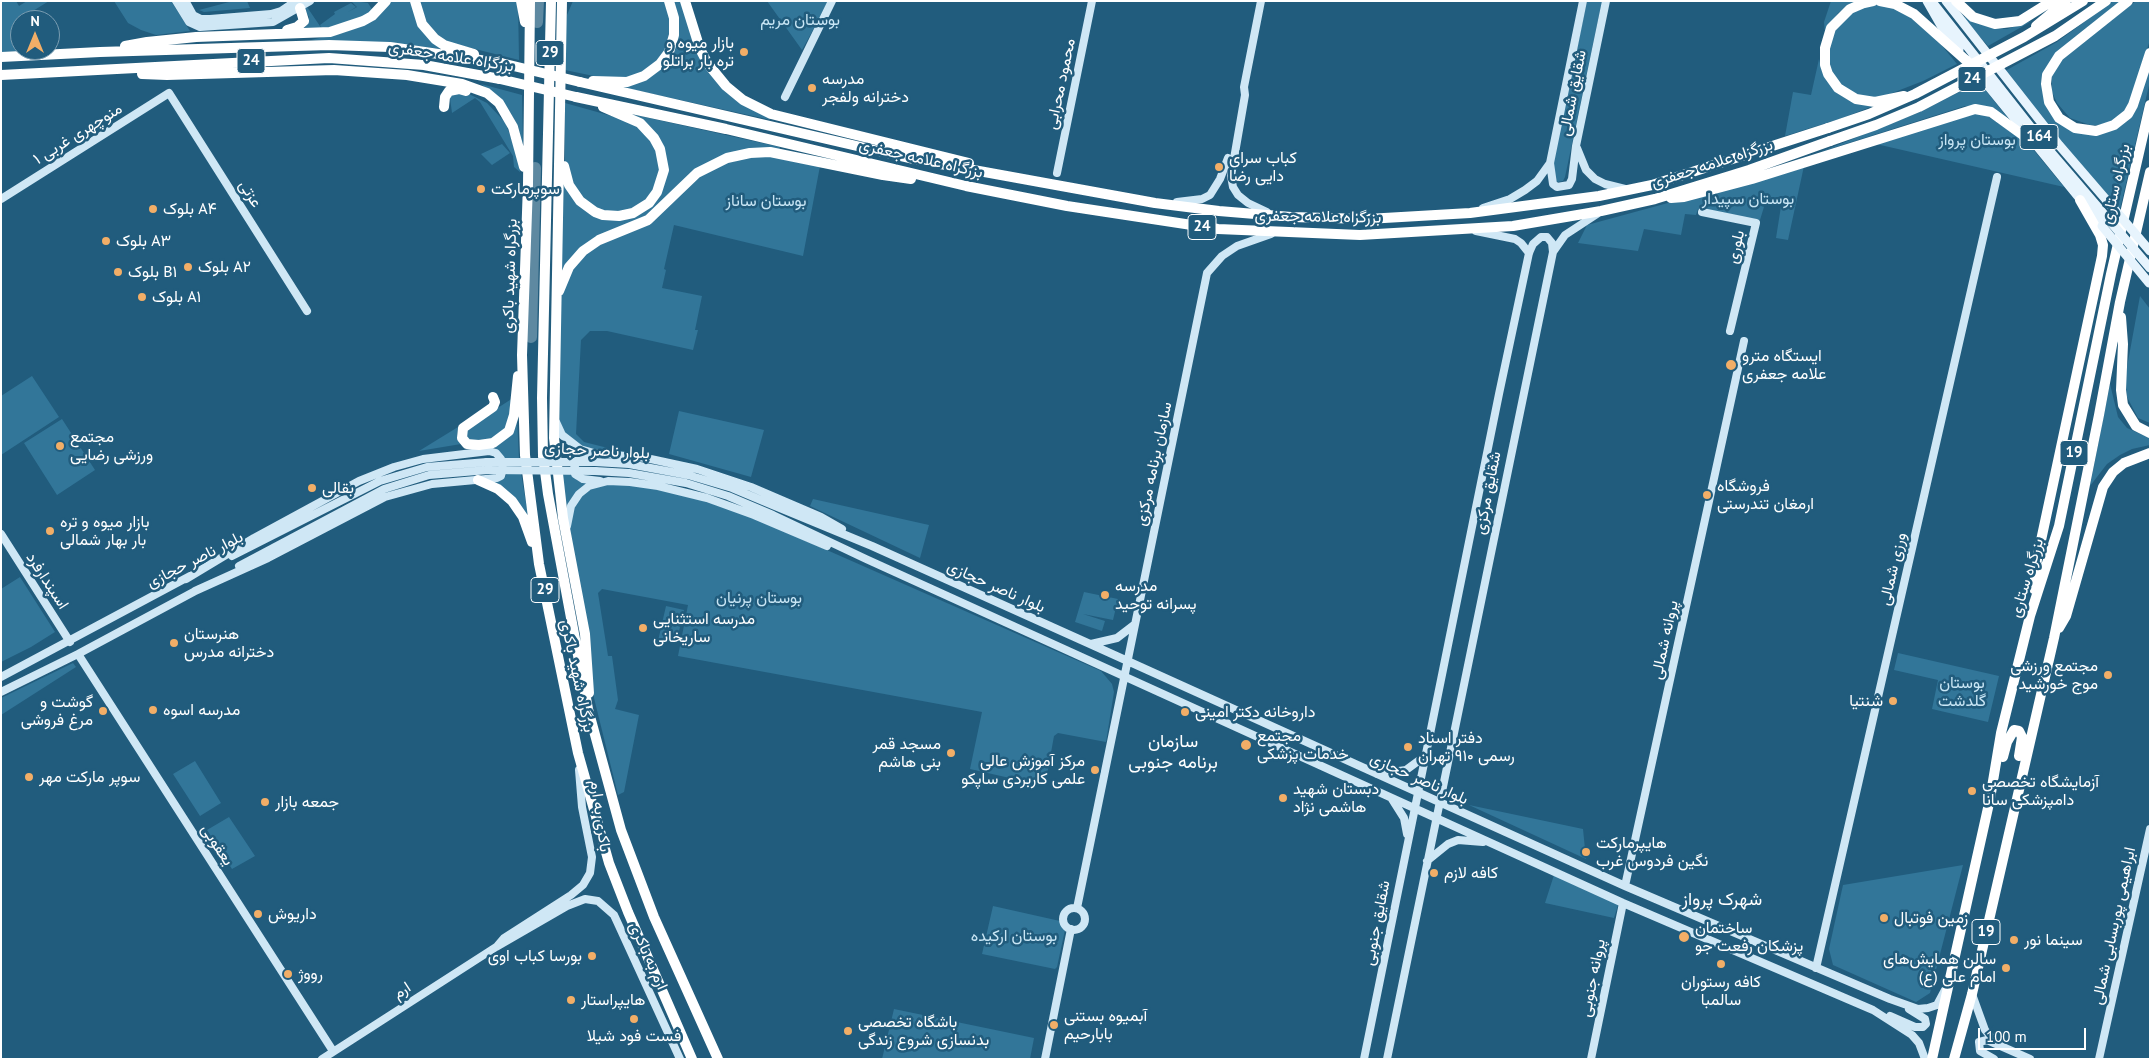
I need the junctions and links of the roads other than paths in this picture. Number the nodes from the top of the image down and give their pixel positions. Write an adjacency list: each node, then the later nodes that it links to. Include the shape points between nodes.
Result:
1 (176, 1): 29 (main road, via 189,22 200,27 273,22)
2 (310, 1): 29 (main road)
3 (386, 1): 31 (highway, via 364,21 343,29)
4 (415, 1): 37 (highway, via 422,24 435,39)
5 (521, 1): 33 (highway)
6 (530, 1): 33 (highway, 29)
7 (551, 1): 108 (highway, بزرگراه شهید باکری / 29, via 543,456)
8 (562, 1): 30 (highway)
9 (570, 1): 30 (highway)
10 (669, 1): 41 (highway, via 674,34 669,52 660,64 644,76 627,82)
11 (686, 1): 57 (highway, via 700,49 715,75 756,107 771,114)
12 (832, 1): 46 (main road)
13 (1092, 1): 55 (main road, محمود محرابی)
14 (1261, 1): 42 (main road)
15 (1583, 1): 53 (main road, شقایق شمالی)
16 (1606, 1): 51 (main road, شقایق شمالی)
17 (1873, 1): 44 (highway, bridge, via 1843,14 1831,28 1825,48 1826,65 1832,81 1856,99 1875,102)
18 (1880, 1): 38 (highway, via 1895,4 1914,14)
19 (1927, 1): 38 (main road)
20 (1931, 1): 69 (main road, 164)
21 (1946, 1): 72 (main road, 164, bridge, via 2059,145)
22 (1956, 1): 23 (highway, via 1973,17 2003,24 2020,21)
23 (2052, 1)
24 (2066, 1): 32 (highway)
25 (2083, 1): 32 (highway, 24, bridge)
26 (2106, 1): 61 (highway, بزرگراه علامه جعفری / 24, bridge, via 2055,36 1927,103 1876,125 1749,170)
27 (2128, 1): 35 (highway, via 2059,56 2047,75 2049,102 2059,118 2075,128 2096,131 2114,125 2128,114 2133,104)
28 (186, 2): 29 (main road, via 193,15 201,19 271,14)
29 (298, 5): 31 (highway, via 304,18 301,25)
30 (561, 24): 52 (highway)
31 (271, 34): 34 (highway, via 147,42)
32 (2024, 37): 44 (highway, 24, bridge)
33 (530, 45): 58 (highway, بزرگراه شهید باکری / 29)
34 (100, 52): 36 (highway, بزرگراه علامه جعفری / 24); 37 (highway, بزرگراه علامه جعفری / 24, via 344,45)
35 (2150, 53)
36 (1, 57)
37 (501, 63): 41 (highway, بزرگراه علامه جعفری / 24, bridge)
38 (1969, 63): 50 (main road)
39 (106, 71): 40 (highway, بزرگراه علامه جعفری / 24); 45 (highway, بزرگراه علامه جعفری / 24, bridge, via 329,58 424,66); 49 (highway, via 167,76 334,70 407,76 477,88 499,102)
40 (1, 75)
41 (580, 82): 57 (highway, بزرگراه علامه جعفری / 24, via 913,159)
42 (1244, 87): 64 (main road, via 1227,166 1215,190 1202,199); 68 (main road, via 1231,167 1233,187 1260,210)
43 (169, 92): 62 (main road, منوچهری غربی ۱); 79 (main road, عزتی)
44 (1915, 94): 60 (highway, بزرگراه علامه جعفری / 24, bridge, via 1828,128)
45 (576, 97): 52 (highway, via 634,119 645,127 660,149 664,170 662,179 653,198 639,210 619,216 603,215 586,207 574,194); 59 (highway, بزرگراه علامه جعفری / 24)
46 (785, 97)
47 (2150, 105): 98 (highway, بزرگراه ستاری / 19, via 2059,526)
48 (444, 107): 49 (highway, via 449,91 463,90 487,100)
49 (508, 118): 58 (highway, via 517,138)
50 (2031, 141): 61 (highway, via 1991,112 1975,109 1752,179 1684,197); 63 (main road)
51 (1576, 146): 53 (main road, via 1569,185 1557,187 1553,184); 60 (main road, شقایق شمالی, via 1586,170 1595,178)
52 (560, 153): 77 (highway)
53 (1550, 163): 67 (main road, via 1526,190)
54 (2150, 172): 78 (highway, بزرگراه ستاری / 19)
55 (1057, 173)
56 (1998, 177): 128 (main road, ورزی شمالی)
57 (1030, 179): 64 (highway, بزرگراه علامه جعفری / 24)
58 (528, 184): 82 (highway, بزرگراه شهید باکری / 29)
59 (966, 186): 71 (highway, بزرگراه علامه جعفری / 24, via 1157,221 1218,229); 77 (highway, via 883,175 780,153 739,155 697,173 648,220 604,238 583,251 569,267)
60 (1630, 191): 67 (highway, بزرگراه علامه جعفری / 24)
61 (1655, 198): 65 (highway, بزرگراه علامه جعفری / 24)
62 (1, 199)
63 (2080, 200): 69 (main road); 98 (highway, via 2100,235 2102,256 2038,559)
64 (1155, 203): 68 (highway, بزرگراه علامه جعفری / 24)
65 (1601, 211): 70 (highway, بزرگراه علامه جعفری / 24, via 1513,226); 73 (main road, شقایق مرکزی, via 1566,235)
66 (1702, 212): 80 (main road, بلوری, via 1756,223)
67 (1470, 213): 68 (highway, بزرگراه علامه جعفری / 24)
68 (1291, 218)
69 (2105, 222): 75 (main road, 164, bridge); 76 (main road, bridge)
70 (1464, 230): 71 (highway, بزرگراه علامه جعفری / 24, via 1360,235); 74 (main road, via 1515,239)
71 (1281, 232): 99 (main road, سازمان برنامه مرکزی, via 1237,246 1222,256 1207,273)
72 (2150, 251)
73 (1553, 252): 74 (main road, via 1552,243 1541,236); 115 (main road, شقایق مرکزی)
74 (1529, 253): 110 (main road, شقایق مرکزی)
75 (2150, 268)
76 (2150, 283)
77 (556, 299): 84 (highway)
78 (2120, 302): 85 (highway, via 2123,405 2136,426); 100 (highway, بزرگراه ستاری / 19)
79 (307, 311)
80 (1730, 331)
81 (1744, 341): 123 (main road, پروانه شمالی)
82 (522, 355): 86 (highway, via 511,427); 95 (highway, بزرگراه شهید باکری / 29, via 526,455)
83 (493, 397): 86 (highway, via 493,407 463,428 461,434 464,441 472,445)
84 (553, 407): 87 (main road, via 562,435 574,445); 92 (highway, via 555,456)
85 (2150, 433)
86 (491, 447): 89 (main road, via 503,464 501,476); 96 (main road, via 423,459 376,474 254,538)
87 (594, 453): 90 (main road, via 578,459 575,474 584,479); 93 (main road, via 661,460 706,471 820,517)
88 (2150, 453): 100 (highway, via 2124,463 2103,487 2066,616)
89 (478, 480): 95 (highway, via 498,490 518,508); 97 (main road, via 432,484 384,497)
90 (608, 481): 92 (main road, via 589,486 574,500 568,514); 94 (main road, via 651,484 707,498)
91 (1, 534): 101 (main road, اسپندارفرد)
92 (566, 536): 108 (highway, via 585,634 590,681)
93 (872, 546): 96 (main road, بلوار ناصر حجازی, bridge, via 732,488 660,469 595,462 487,462 427,467 380,481); 102 (main road, بلوار ناصر حجازی)
94 (866, 559): 97 (main road, بلوار ناصر حجازی, bridge, via 721,493 659,477 595,471 488,470 429,475 384,488); 105 (main road, بلوار ناصر حجازی)
95 (539, 564): 109 (highway, بزرگراه شهید باکری / 29)
96 (186, 579): 101 (main road, بلوار ناصر حجازی)
97 (195, 592): 103 (main road, بلوار ناصر حجازی)
98 (2030, 616): 114 (highway, بزرگراه ستاری / 19, via 2001,733)
99 (1134, 625): 102 (main road, via 1117,638); 104 (main road, سازمان برنامه مرکزی)
100 (2054, 638): 116 (highway, بزرگراه ستاری / 19)
101 (70, 642): 106 (main road, بلوار ناصر حجازی)
102 (1090, 644): 104 (main road, بلوار ناصر حجازی)
103 (78, 654): 107 (main road, بلوار ناصر حجازی); 134 (main road, یعقوبی)
104 (1127, 661): 105 (main road, سازمان برنامه مرکزی); 111 (main road, بلوار ناصر حجازی)
105 (1124, 676): 113 (main road, بلوار ناصر حجازی); 126 (main road)
106 (1, 677)
107 (1, 692)
108 (588, 709): 139 (highway, بزرگراه شهید باکری / 29, via 633,865)
109 (578, 753): 124 (main road, باکری به ارم, via 582,807 592,865 583,885); 138 (highway, بزرگراه شهید باکری / 29, via 615,879)
110 (1425, 756): 111 (main road, via 1406,770); 112 (main road, شقایق مرکزی)
111 (1376, 774): 112 (main road, بلوار ناصر حجازی)
112 (1418, 793): 115 (main road, بلوار ناصر حجازی); 117 (main road, شقایق جنوبی)
113 (1389, 796): 117 (main road, بلوار ناصر حجازی); 120 (main road, via 1404,818)
114 (1990, 799): 116 (highway, via 2007,742 2014,730 2019,731 2022,745 2014,777); 129 (highway, بزرگراه ستاری / 19)
115 (1439, 803): 118 (main road); 123 (main road, بلوار ناصر حجازی)
116 (2014, 804): 130 (highway, بزرگراه ستاری / 19)
117 (1415, 808): 118 (main road, بلوار ناصر حجازی); 120 (main road, شقایق جنوبی)
118 (1436, 818): 121 (main road, بلوار ناصر حجازی); 122 (main road)
119 (2150, 829): 148 (main road, ابراهیمی پوربسابی شمالی)
120 (1408, 842): 141 (main road, شقایق جنوبی)
121 (1490, 843): 122 (main road, via 1458,840 1448,844); 125 (main road, بلوار ناصر حجازی)
122 (1427, 862): 142 (main road)
123 (1625, 886): 128 (main road, بلوار ناصر حجازی)
124 (565, 903): 134 (main road, ارم); 137 (main road, ارم به باکری, via 591,899 606,906 614,915)
125 (1623, 903): 132 (main road, بلوار ناصر حجازی); 143 (main road, پروانه جنوبی)
126 (1077, 908): 127 (main road, via 1084,915 1084,922 1078,929); 127 (main road, via 1067,910 1063,916)
127 (1071, 929): 140 (main road)
128 (1816, 968): 131 (main road, بلوار ناصر حجازی)
129 (1952, 977): 131 (main road, بلوار ناصر حجازی, via 1937,1005 1918,1009); 145 (highway, بزرگراه ستاری / 19)
130 (1972, 994): 133 (main road, via 1984,1030); 146 (highway, بزرگراه ستاری / 19)
131 (1890, 999): 132 (main road, via 1925,1019 1925,1026 1915,1027)
132 (1873, 1010): 144 (main road, بلوار ناصر حجازی, via 1912,1035)
133 (1997, 1045): 135 (main road, via 1987,1040 1979,1042 1980,1051); 147 (main road)
134 (334, 1051): 136 (main road, ارم)
135 (1991, 1058)
136 (322, 1059)
137 (680, 1059)
138 (692, 1059)
139 (718, 1059)
140 (1045, 1059)
141 (1364, 1059)
142 (1387, 1059)
143 (1591, 1059)
144 (1925, 1059)
145 (1932, 1059)
146 (1954, 1059)
147 (2030, 1059)
148 (2099, 1059)

